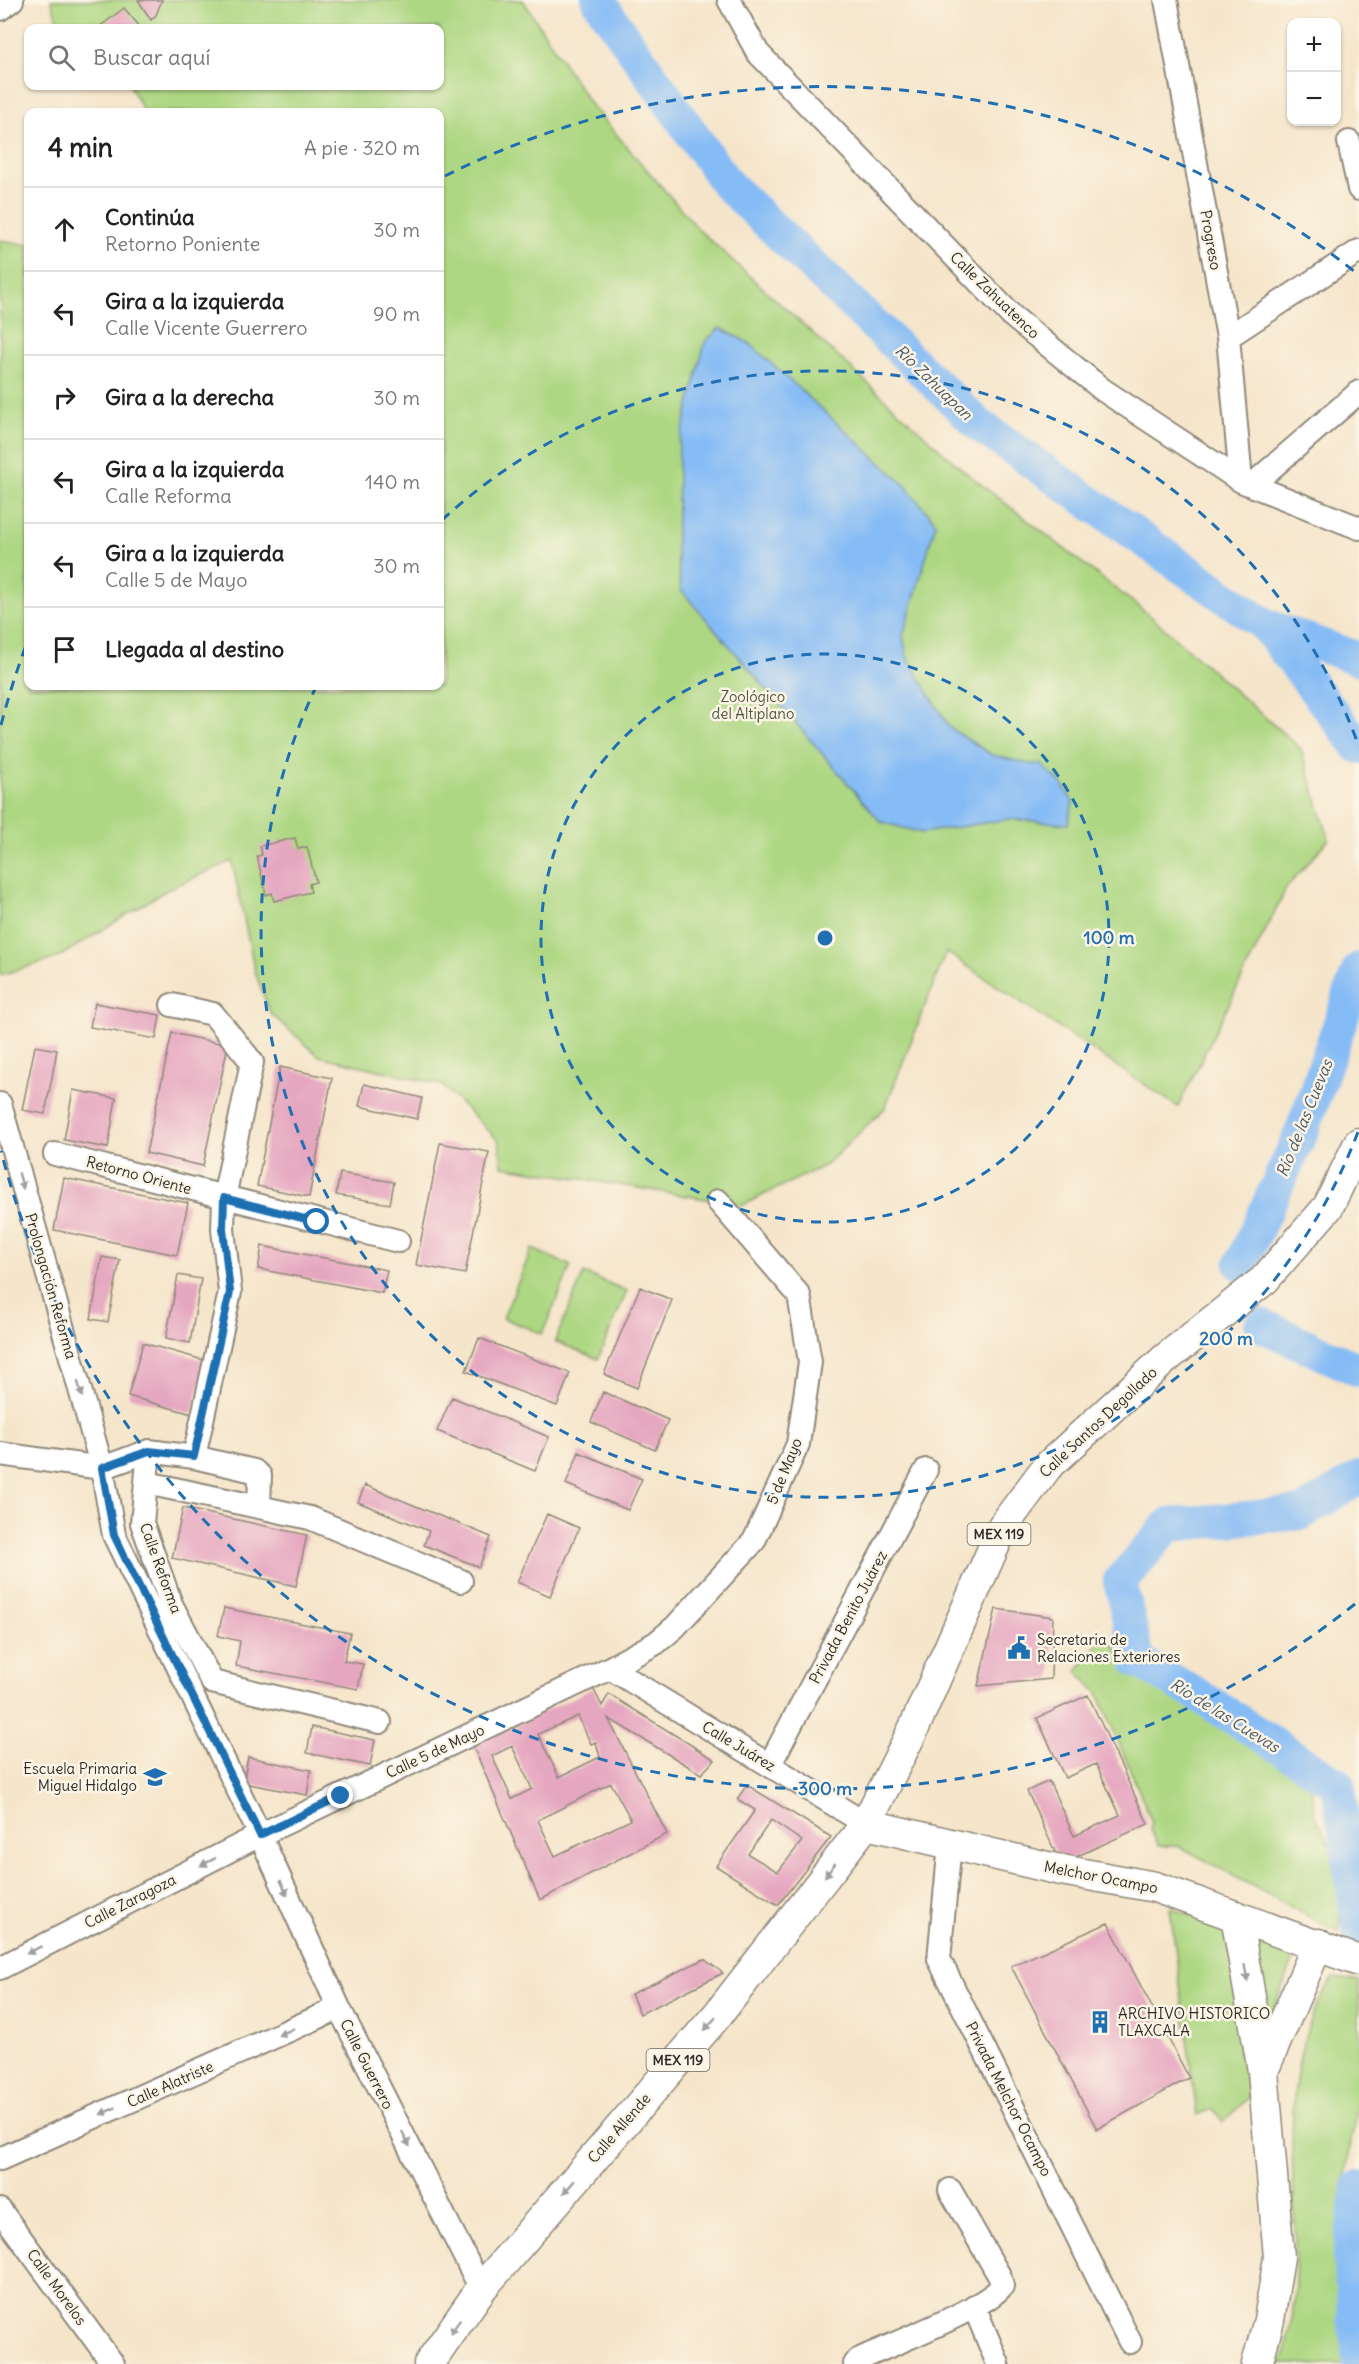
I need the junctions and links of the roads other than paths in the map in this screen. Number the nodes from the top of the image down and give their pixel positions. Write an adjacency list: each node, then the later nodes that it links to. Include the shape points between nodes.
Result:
1 (12, 0): 4 (street)
2 (729, 0): 10 (street, Calle Zahuatenco, via 758,53 1012,316 1103,390)
3 (1166, 0): 8 (street, Progreso)
4 (0, 9)
5 (1349, 142): 6 (street)
6 (1359, 189)
7 (1359, 252): 8 (street)
8 (1228, 337): 10 (street, Progreso)
9 (1359, 392): 10 (street)
10 (1247, 483): 11 (street, Calle Zahuatenco)
11 (1359, 528)
12 (172, 1005): 16 (street, via 213,1014 252,1062)
13 (0, 1104): 22 (street, Prolongación Reforma, one-way to 22)
14 (1359, 1143): 30 (main road, Calle Santos Degollado / MEX 119, via 1328,1207 1264,1280 1165,1359 1047,1467 1003,1526 913,1730)
15 (55, 1154): 16 (street, Retorno Oriente)
16 (224, 1198): 18 (street, Retorno Oriente); 21 (street, via 230,1292)
17 (718, 1201): 27 (street, 5 de Mayo, via 799,1294 810,1362 798,1444 754,1541 675,1627)
18 (398, 1241)
19 (149, 1451): 21 (street); 22 (street); 24 (street, Calle Reforma)
20 (0, 1454): 22 (street)
21 (194, 1456): 25 (street, via 254,1471 260,1476)
22 (102, 1468): 31 (street, Calle Reforma, via 114,1535)
23 (926, 1470): 29 (street, Privada Benito Juárez)
24 (147, 1483): 25 (street); 28 (street, Calle Reforma, via 142,1523 171,1604 212,1682)
25 (259, 1507): 26 (street, via 310,1518)
26 (460, 1581)
27 (610, 1668): 29 (street, Calle Juárez); 31 (street, Calle 5 de Mayo)
28 (381, 1722)
29 (770, 1764): 30 (street, Calle Juárez)
30 (866, 1824): 32 (main road, Melchor Ocampo); 42 (main road, Calle Allende / MEX 119, one-way to 42, via 718,2013)
31 (260, 1835): 36 (street, Calle Zaragoza, one-way to 36); 37 (street, Calle Guerrero, one-way to 37)
32 (950, 1844): 33 (main road, Melchor Ocampo, via 1155,1887); 44 (street, Privada Melchor Ocampo, via 939,1959)
33 (1236, 1916): 34 (main road, Melchor Ocampo); 38 (main road, one-way to 38)
34 (1324, 1946): 35 (main road, Melchor Ocampo); 38 (main road)
35 (1359, 1961)
36 (0, 1968)
37 (339, 2008): 39 (street, Calle Alatriste, one-way to 39); 42 (street, Calle Guerrero, one-way to 42)
38 (1263, 2071): 49 (main road, via 1279,2257)
39 (0, 2159)
40 (950, 2190): 43 (street, via 1002,2286)
41 (0, 2210): 45 (street, Calle Morelos)
42 (481, 2289): 46 (main road, MEX 119, one-way to 46)
43 (974, 2306): 47 (street); 48 (street)
44 (1130, 2342)
45 (110, 2363)
46 (429, 2364)
47 (855, 2364)
48 (998, 2364)
49 (1257, 2364)

